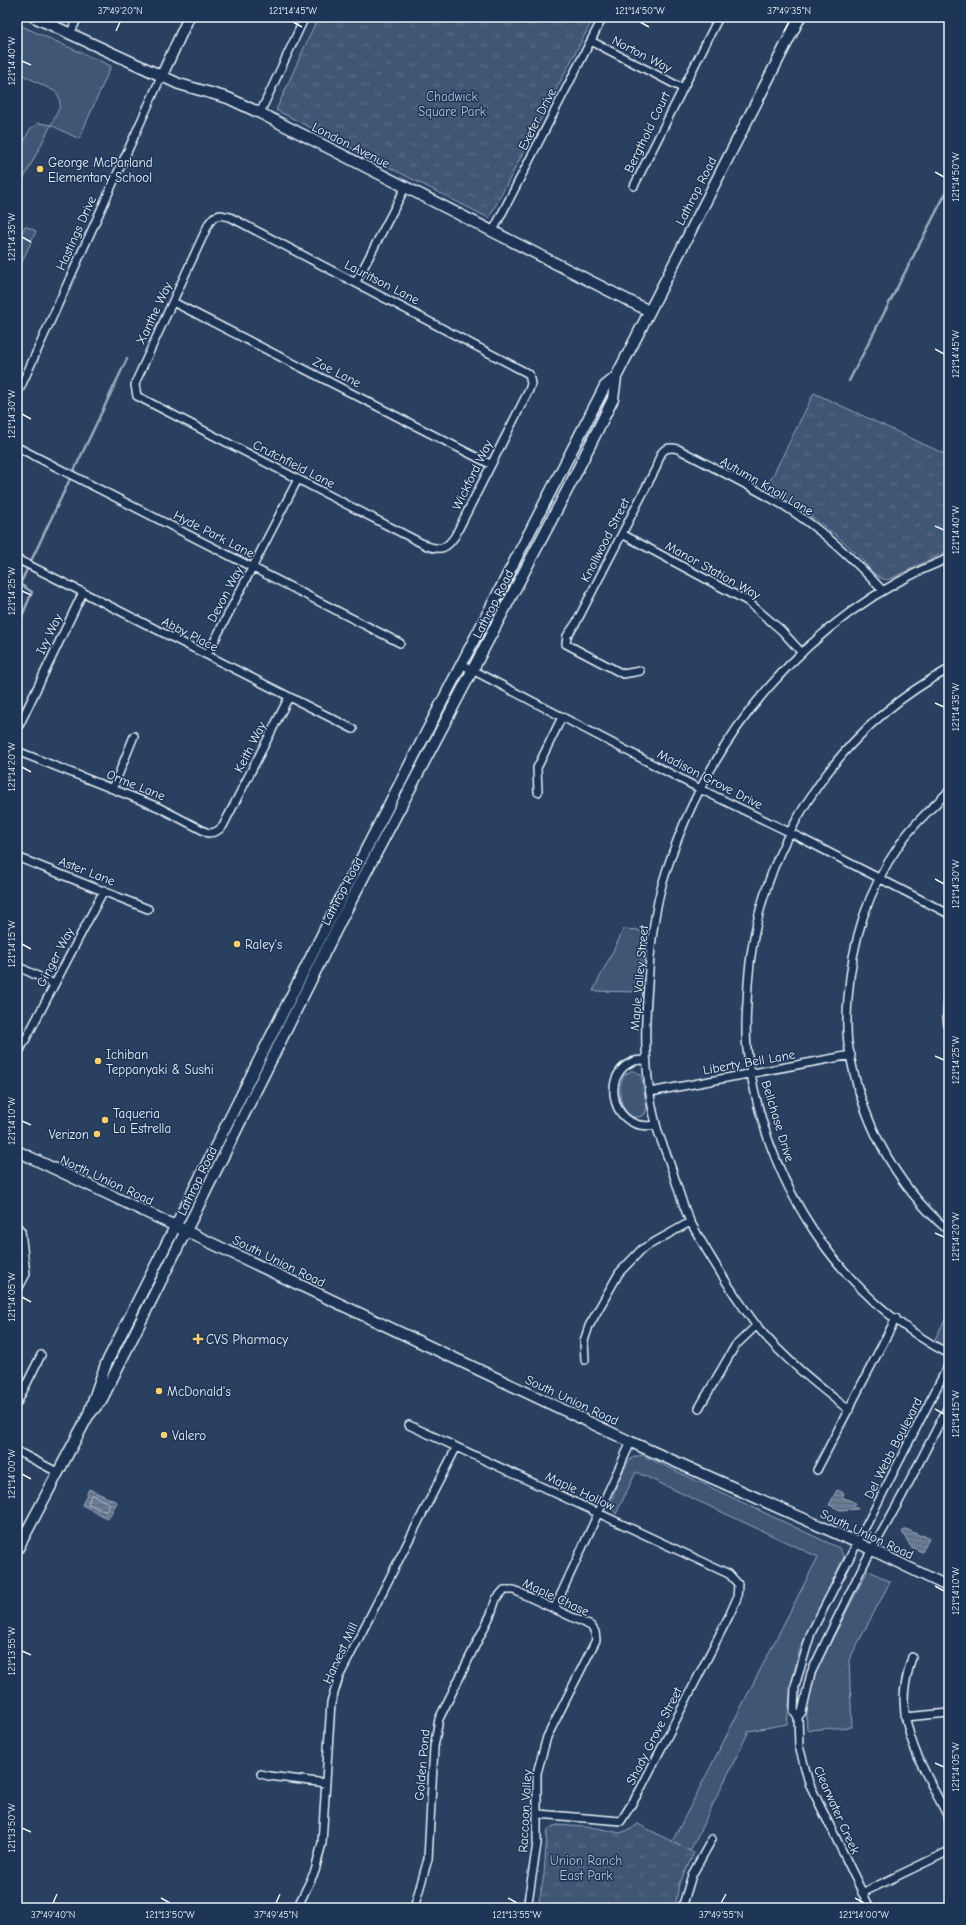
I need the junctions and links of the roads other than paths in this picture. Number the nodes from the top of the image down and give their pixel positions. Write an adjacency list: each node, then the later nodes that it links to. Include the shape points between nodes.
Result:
1 (34, 17): 8 (main road, London Avenue)
2 (78, 17): 8 (street)
3 (189, 17): 10 (main road, Hastings Drive)
4 (305, 17): 12 (street)
5 (603, 17): 9 (street, Exeter Drive)
6 (718, 17): 11 (street, Bergthold Court)
7 (800, 17): 19 (main road, Lathrop Road)
8 (70, 34): 10 (main road, London Avenue)
9 (591, 41): 11 (street, Norton Way); 15 (street, Exeter Drive)
10 (162, 75): 12 (main road, London Avenue, via 179,84 228,98); 22 (street, Hastings Drive)
11 (682, 88): 13 (street, Bergthold Court)
12 (260, 113): 14 (main road, London Avenue)
13 (634, 186)
14 (405, 188): 15 (main road, London Avenue); 17 (street)
15 (493, 231): 19 (main road, London Avenue)
16 (199, 245): 17 (street, Lauritson Lane, via 214,217 224,215); 18 (street, Xanthe Way)
17 (356, 282): 23 (street, Lauritson Lane, via 529,374 531,384)
18 (173, 302): 21 (street, Xanthe Way, via 136,379); 26 (street, Zoe Lane)
19 (649, 311): 20 (main road, Lathrop Road)
20 (616, 377): 38 (main road, Lathrop Road, via 605,386); 40 (main road, Lathrop Road, via 613,399)
21 (135, 393): 27 (street, Crutchfield Lane, via 147,402)
22 (17, 395)
23 (519, 411): 26 (street, Wickford Way)
24 (17, 447): 32 (street, Hyde Park Lane)
25 (667, 447): 28 (street, Knollwood Street, via 662,451); 33 (street, Autumn Knoll Lane, via 678,449 786,508 824,534)
26 (490, 464): 29 (street, Wickford Way, via 455,536)
27 (298, 479): 29 (street, Crutchfield Lane, via 427,546 438,550); 32 (street, Devon Way)
28 (622, 534): 36 (street, Manor Station Way, via 747,601 781,630); 41 (street, Knollwood Street, via 567,636 566,644 623,674)
29 (444, 549)
30 (949, 558): 33 (street, Maple Valley Street)
31 (17, 559): 34 (street, Abby Place)
32 (253, 568): 35 (street, Hyde Park Lane); 37 (street, Devon Way)
33 (883, 591): 36 (street, Maple Valley Street, via 871,597 822,634)
34 (83, 592): 37 (street, Abby Place); 45 (street, Ivy Way)
35 (400, 643)
36 (802, 653): 49 (street, Maple Valley Street, via 769,686 736,727)
37 (207, 655): 42 (street, Abby Place)
38 (461, 664): 40 (street, Madison Grove Drive); 59 (main road, Lathrop Road)
39 (949, 669): 53 (street, Bellchase Drive, via 925,682 887,711 843,753 818,785)
40 (474, 671): 43 (street, Madison Grove Drive); 60 (main road, Lathrop Road)
41 (640, 671)
42 (289, 697): 44 (street, Abby Place); 52 (street, Keith Way)
43 (562, 717): 49 (street, Madison Grove Drive); 51 (street, via 537,768)
44 (353, 729)
45 (17, 730)
46 (134, 736): 48 (street)
47 (17, 751): 48 (street, Orme Lane)
48 (113, 788): 52 (street, Orme Lane, via 158,807 208,833 218,831 223,826)
49 (700, 789): 53 (street, Madison Grove Drive); 67 (street, Maple Valley Street, via 684,821 661,887 650,946)
50 (949, 791): 55 (street, via 900,844)
51 (538, 792)
52 (232, 808)
53 (789, 832): 55 (street, Madison Grove Drive); 68 (street, Bellchase Drive, via 776,860 758,912 750,958 746,1010 747,1054)
54 (17, 857): 56 (street, Aster Lane)
55 (880, 878): 58 (street, Madison Grove Drive); 65 (street, via 869,899 856,938 850,971 847,1012)
56 (104, 890): 57 (street, Aster Lane); 62 (street, Ginger Way)
57 (148, 909)
58 (949, 914)
59 (329, 921): 60 (main road); 74 (main road, Lathrop Road)
60 (339, 925): 76 (main road, Lathrop Road)
61 (17, 966): 62 (street)
62 (54, 984): 66 (street, Ginger Way)
63 (949, 986): 64 (street)
64 (949, 1038)
65 (851, 1055): 68 (street, Liberty Bell Lane); 75 (street, via 866,1112 878,1141 914,1198)
66 (17, 1056)
67 (646, 1060): 69 (street, Maple Valley Street); 70 (street, via 633,1061 618,1075 614,1086 615,1101 620,1112 632,1123 646,1127)
68 (752, 1074): 69 (street, Liberty Bell Lane); 78 (street, Bellchase Drive, via 770,1146 787,1186 835,1262 862,1290)
69 (650, 1092): 70 (street, Maple Valley Street)
70 (656, 1125): 72 (street, Maple Valley Street)
71 (17, 1151): 74 (main road, North Union Road)
72 (690, 1222): 79 (street, Maple Valley Street); 82 (street, via 642,1249 619,1273 589,1326 584,1342)
73 (17, 1226): 77 (street, via 21,1231 26,1274)
74 (175, 1226): 76 (main road, North Union Road); 88 (main road, Lathrop Road, via 106,1364)
75 (949, 1231)
76 (187, 1232): 88 (main road, Lathrop Road, via 102,1399); 90 (main road, South Union Road)
77 (17, 1291)
78 (896, 1318): 80 (street, Bellchase Drive, via 930,1344); 87 (street)
79 (757, 1325): 86 (street, via 735,1346); 87 (street, Maple Valley Street, via 793,1364)
80 (949, 1354)
81 (41, 1355): 84 (street)
82 (585, 1360)
83 (949, 1364): 96 (street, Del Webb Boulevard)
84 (17, 1403)
85 (949, 1405): 98 (street)
86 (699, 1408)
87 (849, 1410): 93 (street)
88 (88, 1416): 94 (main road, Lathrop Road)
89 (408, 1425): 91 (street, Maple Hollow)
90 (631, 1442): 95 (street); 96 (main road, South Union Road)
91 (456, 1448): 95 (street, Maple Hollow); 109 (street, Harvest Mill, via 340,1677 331,1703)
92 (17, 1451): 94 (street)
93 (817, 1470)
94 (57, 1472): 97 (main road, Lathrop Road)
95 (598, 1512): 99 (street, Maple Hollow, via 729,1574); 102 (street)
96 (858, 1543): 98 (main road, South Union Road); 106 (street, Clearwater Creek, via 811,1633 795,1686 794,1711)
97 (17, 1550)
98 (872, 1550): 100 (main road, South Union Road); 106 (street, Clearwater Creek, via 811,1673 802,1712)
99 (738, 1584): 110 (street, Shady Grove Street, via 737,1598 730,1614 639,1792 621,1820)
100 (949, 1587)
101 (504, 1590): 102 (street, Maple Chase, via 514,1590); 116 (street, Golden Pond, via 496,1599 439,1719 434,1747 428,1858 419,1898)
102 (554, 1609): 103 (street, Maple Chase, via 591,1626)
103 (596, 1632): 110 (street, Raccoon Valley, via 596,1640 547,1737 536,1773)
104 (912, 1657): 107 (street, via 905,1682)
105 (949, 1713): 107 (street)
106 (798, 1717): 114 (street, Clearwater Creek, via 799,1746 810,1783)
107 (906, 1717): 111 (street, via 912,1741)
108 (261, 1774): 109 (street)
109 (326, 1783): 115 (street, Harvest Mill, via 319,1858)
110 (538, 1814): 117 (street, Raccoon Valley, via 537,1844)
111 (949, 1819)
112 (712, 1839): 118 (street, via 692,1874)
113 (949, 1851): 114 (street)
114 (862, 1893): 119 (street, Clearwater Creek)
115 (296, 1908)
116 (414, 1908)
117 (527, 1908)
118 (682, 1908)
119 (870, 1908)

